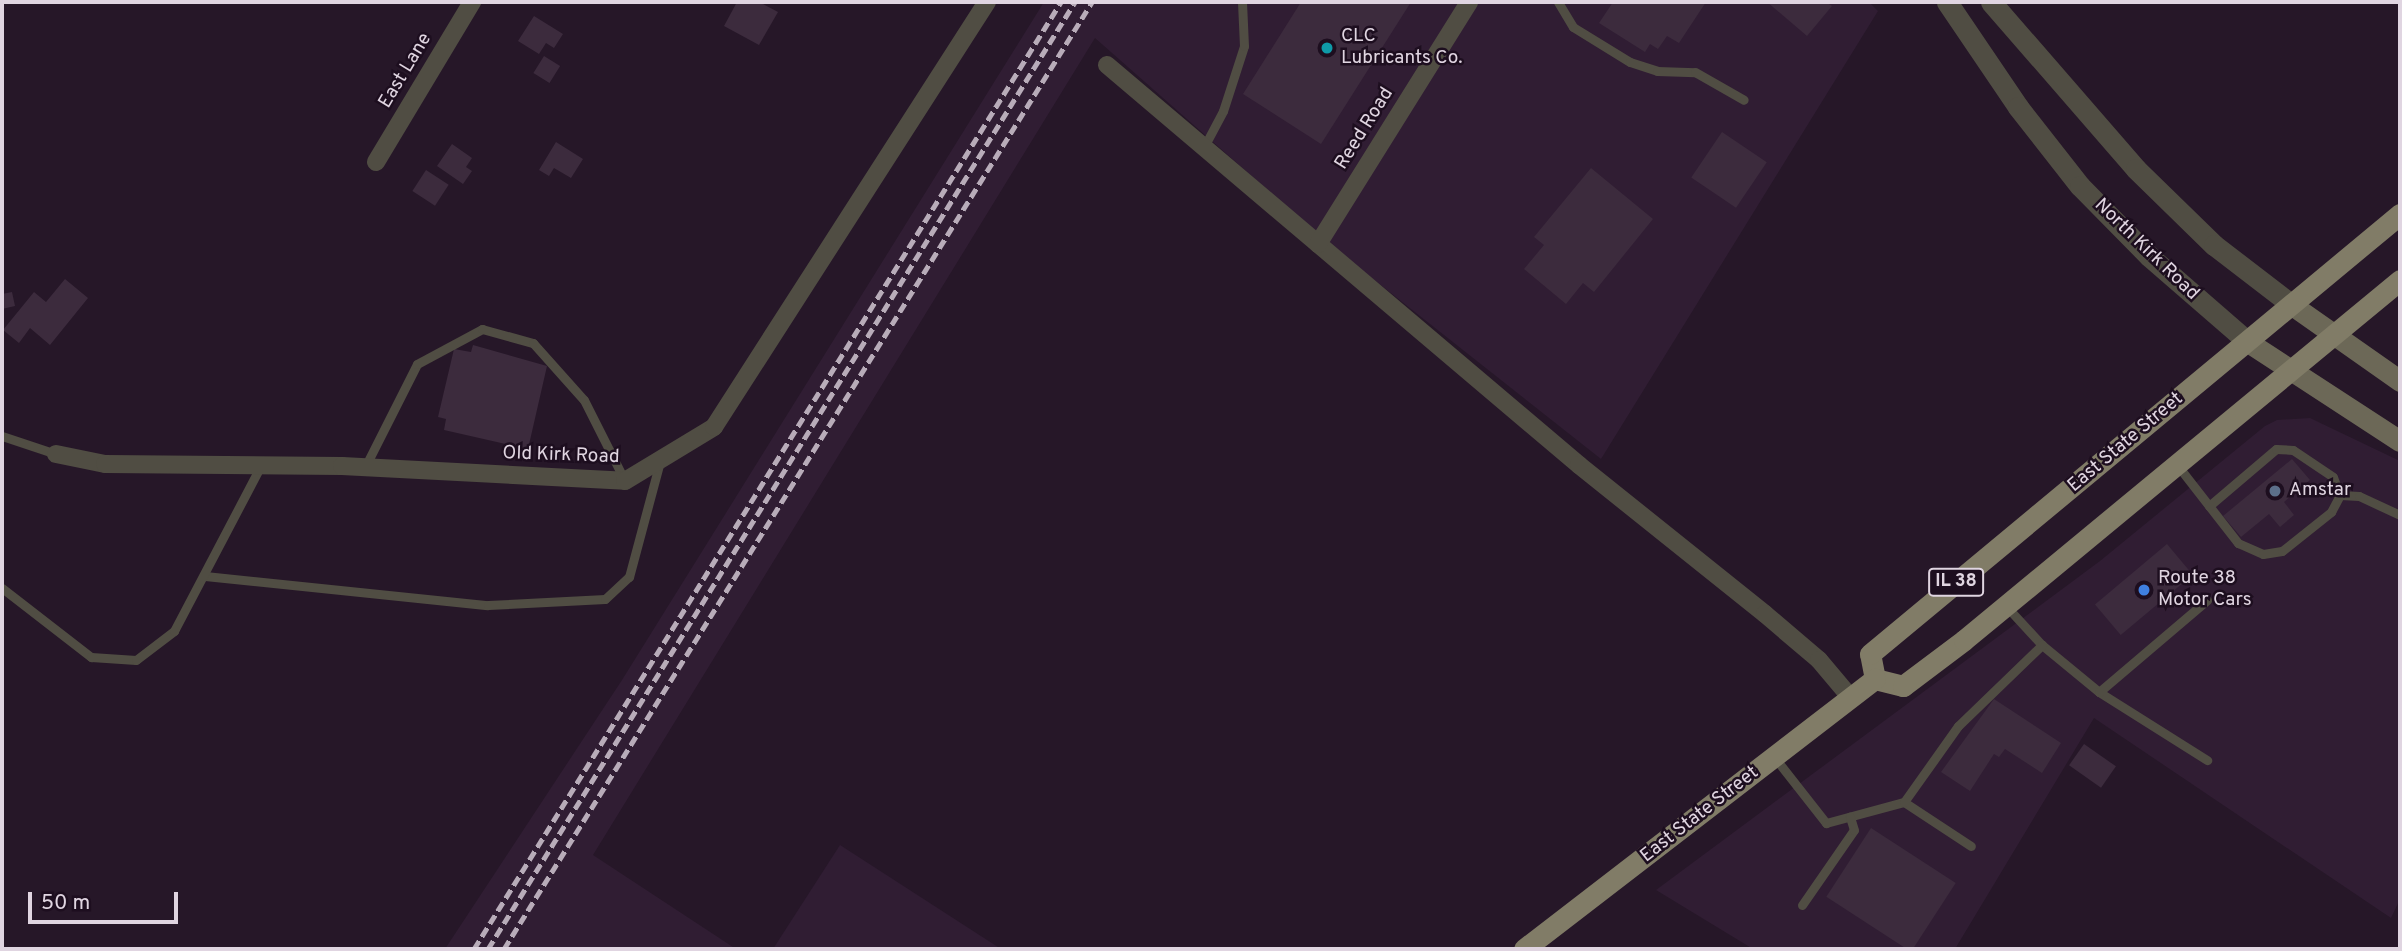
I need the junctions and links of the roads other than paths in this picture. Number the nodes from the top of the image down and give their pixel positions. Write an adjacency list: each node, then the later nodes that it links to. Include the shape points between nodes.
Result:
1 (472, 2): 11 (street, East Lane)
2 (987, 2): 23 (street, Old Kirk Road, via 715,427)
3 (1242, 2): 10 (lane, via 1244,46 1223,111)
4 (1469, 2): 13 (street, Reed Road)
5 (1558, 2): 9 (lane, via 1573,27 1630,62 1657,71 1695,72)
6 (1947, 2): 17 (street, North Kirk Road, via 2072,176 2149,256)
7 (1991, 2): 15 (street, via 2136,169 2214,245)
8 (1107, 65): 10 (street)
9 (1744, 100)
10 (1205, 145): 13 (street)
11 (376, 162)
12 (2400, 214): 15 (main road, East State Street / IL 38)
13 (1318, 244): 38 (street, via 1579,465 1765,614 1819,660)
14 (2400, 280): 16 (main road, IL 38)
15 (2292, 305): 16 (main road); 17 (main road, East State Street / IL 38)
16 (2335, 335): 18 (main road, IL 38); 19 (main road)
17 (2248, 342): 18 (main road, North Kirk Road); 36 (main road, East State Street / IL 38, via 1870,654)
18 (2292, 372): 21 (main road, North Kirk Road); 25 (main road, IL 38)
19 (2400, 380)
20 (2, 436): 22 (lane)
21 (2400, 441)
22 (56, 454): 24 (street, Old Kirk Road, via 105,464)
23 (661, 460): 27 (street, Old Kirk Road); 31 (lane, via 629,577 605,598 488,605)
24 (261, 465): 26 (street, Old Kirk Road); 31 (lane)
25 (2178, 466): 29 (lane); 34 (main road, IL 38)
26 (365, 467): 27 (street, Old Kirk Road); 27 (lane, via 417,364 482,329 533,343 584,400)
27 (625, 481)
28 (2340, 495): 29 (lane, via 2333,477 2293,450 2276,449); 29 (lane, via 2332,512 2273,554 2246,549); 30 (lane, via 2359,496)
29 (2209, 506)
30 (2400, 515)
31 (205, 576): 32 (lane, via 174,631 136,660 91,657)
32 (2, 588)
33 (2207, 600): 37 (lane)
34 (2006, 606): 35 (lane); 36 (main road, IL 38, via 1903,686)
35 (2042, 645): 37 (lane); 41 (lane, via 1958,726)
36 (1875, 679): 38 (main road, East State Street)
37 (2099, 692): 40 (lane)
38 (1851, 698): 39 (main road, East State Street)
39 (1775, 757): 42 (lane, via 1826,823); 45 (main road, East State Street)
40 (2207, 760)
41 (1904, 802): 42 (lane); 43 (lane)
42 (1850, 817): 44 (lane, via 1854,830)
43 (1971, 846)
44 (1802, 905)
45 (1524, 949)

